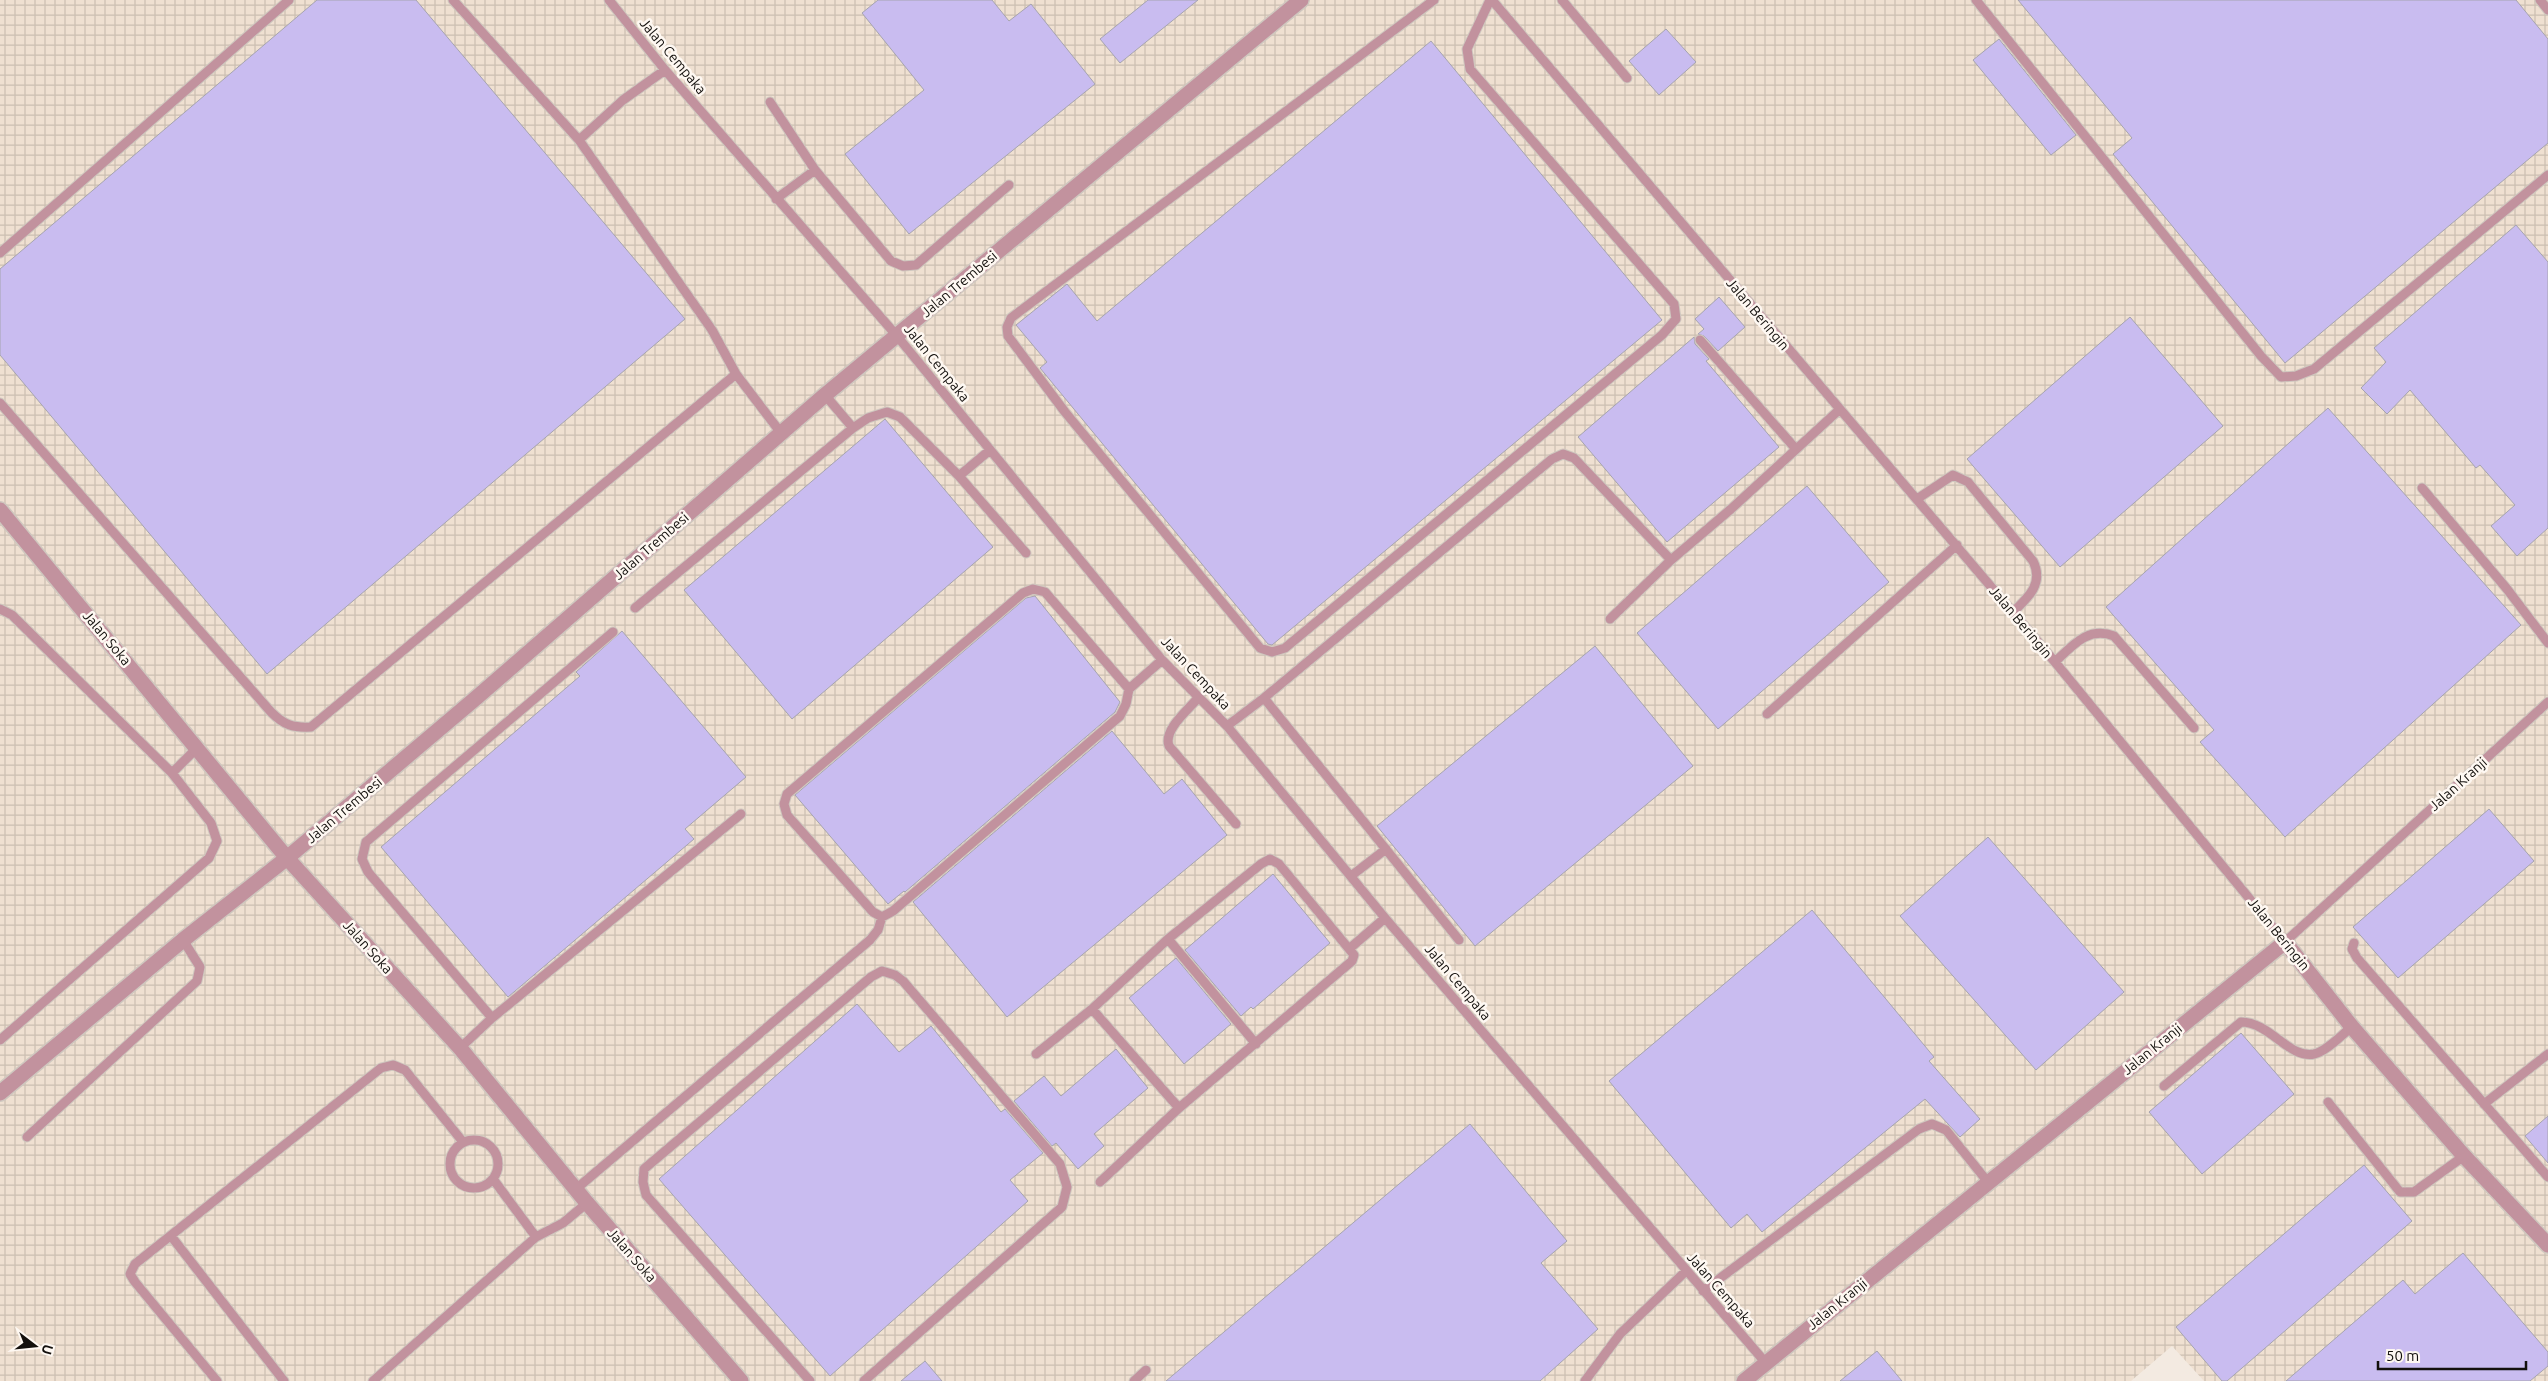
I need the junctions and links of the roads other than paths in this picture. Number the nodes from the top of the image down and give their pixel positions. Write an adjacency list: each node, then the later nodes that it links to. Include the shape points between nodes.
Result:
1 (289, 0): 19 (lane)
2 (453, 0): 14 (lane)
3 (609, 0): 11 (lane, Jalan Cempaka)
4 (1301, 0): 20 (street, Jalan Trembesi)
5 (1434, 0): 6 (lane, via 1011,318 1007,327 1008,336 1064,412 1260,648 1272,652 1285,648 1662,335 1676,319 1674,304 1470,69 1467,49)
6 (1491, 0): 25 (lane, Jalan Beringin)
7 (1562, 0): 12 (lane)
8 (1976, 0): 16 (lane, via 2281,377 2296,376 2314,368)
9 (2540, 0): 10 (lane)
10 (2548, 10)
11 (666, 70): 14 (lane, via 623,100); 18 (lane, Jalan Cempaka)
12 (1627, 78)
13 (770, 102): 15 (lane)
14 (579, 140): 22 (lane, via 712,330)
15 (815, 170): 17 (lane, via 891,261 904,266 916,265); 18 (lane)
16 (2548, 175)
17 (1009, 186)
18 (776, 198): 20 (lane, Jalan Cempaka)
19 (0, 253)
20 (897, 336): 23 (street, Jalan Trembesi); 29 (lane, Jalan Cempaka)
21 (1700, 340): 28 (lane)
22 (736, 374): 24 (lane, via 311,727 295,728 272,712); 27 (lane)
23 (825, 395): 26 (lane); 27 (street, Jalan Trembesi)
24 (0, 403)
25 (1839, 410): 28 (lane); 32 (lane, Jalan Beringin)
26 (853, 428): 30 (lane, via 868,418 887,412 900,417); 37 (lane)
27 (781, 433): 57 (street, Jalan Trembesi)
28 (1795, 448): 36 (lane)
29 (990, 450): 30 (lane); 43 (lane, Jalan Cempaka)
30 (959, 476): 35 (lane)
31 (2422, 488): 42 (lane, via 2507,589)
32 (1918, 499): 34 (lane, Jalan Beringin); 39 (lane, via 1953,475 1968,482 2037,569 2037,581 2031,595)
33 (0, 510): 52 (street, Jalan Soka)
34 (1957, 545): 39 (lane, Jalan Beringin); 49 (lane)
35 (1026, 553)
36 (1671, 560): 40 (lane); 47 (lane, via 1574,458 1563,454 1552,459)
37 (635, 608)
38 (0, 609): 53 (lane, via 12,615)
39 (2014, 612): 44 (lane, Jalan Beringin)
40 (1610, 619)
41 (613, 632): 68 (lane, via 366,842 362,858 368,872)
42 (2548, 644)
43 (1162, 660): 45 (lane); 46 (lane, Jalan Cempaka)
44 (2055, 662): 51 (lane, via 2090,634 2102,632 2114,636); 64 (lane, Jalan Beringin)
45 (1129, 689): 59 (lane, via 1120,716 892,911); 59 (lane, via 1046,592 1033,589 1024,593 787,794 784,804 787,815 873,912)
46 (1198, 698): 50 (lane, Jalan Cempaka); 55 (lane, via 1169,733 1167,741)
47 (1264, 698): 50 (lane); 56 (lane)
48 (2548, 702): 64 (lane, Jalan Kranji)
49 (1767, 714)
50 (1227, 726): 58 (lane, Jalan Cempaka)
51 (2194, 728)
52 (197, 748): 53 (lane); 57 (street, Jalan Soka)
53 (172, 773): 70 (lane, via 211,823 216,841 209,858)
54 (741, 814): 68 (lane)
55 (1236, 824)
56 (1386, 849): 58 (lane); 63 (lane)
57 (287, 858): 61 (street, Jalan Trembesi); 72 (street, Jalan Soka)
58 (1351, 876): 60 (lane, Jalan Cempaka)
59 (882, 916): 87 (lane, via 878,930 870,940)
60 (1385, 918): 66 (lane); 92 (lane, Jalan Cempaka)
61 (184, 940): 76 (street, Jalan Trembesi); 80 (lane, via 200,967 197,981)
62 (1168, 940): 66 (lane, via 1270,859 1279,864); 67 (lane); 71 (lane)
63 (1459, 940)
64 (2285, 942): 69 (street, Jalan Beringin); 85 (street, Jalan Kranji)
65 (2354, 943): 78 (lane, via 2352,949 2357,958)
66 (1349, 950): 71 (lane, via 1354,956 1352,960)
67 (1092, 1009): 73 (lane); 79 (lane)
68 (492, 1018): 72 (lane)
69 (2352, 1027): 75 (lane, via 2314,1054 2301,1053 2258,1024 2241,1022); 82 (street, Jalan Beringin)
70 (0, 1040)
71 (1256, 1044): 79 (lane)
72 (460, 1048): 87 (street, Jalan Soka)
73 (1036, 1054)
74 (2548, 1054): 78 (lane)
75 (2164, 1086)
76 (0, 1092)
77 (2328, 1102): 82 (lane, via 2400,1192 2414,1192)
78 (2484, 1104): 83 (lane)
79 (1179, 1108): 86 (lane)
80 (28, 1137)
81 (463, 1142): 84 (lane, via 472,1139 490,1144 499,1161); 84 (lane, via 451,1156 450,1166 458,1183 476,1188 486,1186); 89 (lane, via 405,1070 394,1065 381,1068)
82 (2464, 1156): 91 (street, Jalan Beringin)
83 (2548, 1177)
84 (493, 1179): 90 (lane)
85 (1987, 1181): 93 (lane, via 1946,1130 1932,1124 1919,1129); 94 (street, Jalan Kranji)
86 (1100, 1182)
87 (576, 1189): 88 (street, Jalan Soka)
88 (587, 1203): 90 (lane, via 563,1223); 99 (street, Jalan Soka)
89 (171, 1236): 96 (lane, via 135,1264 130,1274); 97 (lane)
90 (536, 1237): 98 (lane)
91 (2548, 1245)
92 (1686, 1271): 93 (lane, Jalan Cempaka); 103 (lane, via 1620,1334)
93 (1703, 1291): 94 (lane, Jalan Cempaka)
94 (1765, 1362): 104 (street, Jalan Kranji)
95 (1146, 1370): 102 (lane)
96 (217, 1381)
97 (284, 1381)
98 (373, 1381)
99 (741, 1381)
100 (810, 1381): 101 (lane, via 646,1195 644,1170 882,971 903,981 929,1011 1060,1164 1068,1187 1062,1206)
101 (864, 1381)
102 (1134, 1381)
103 (1585, 1381)
104 (1744, 1381)

